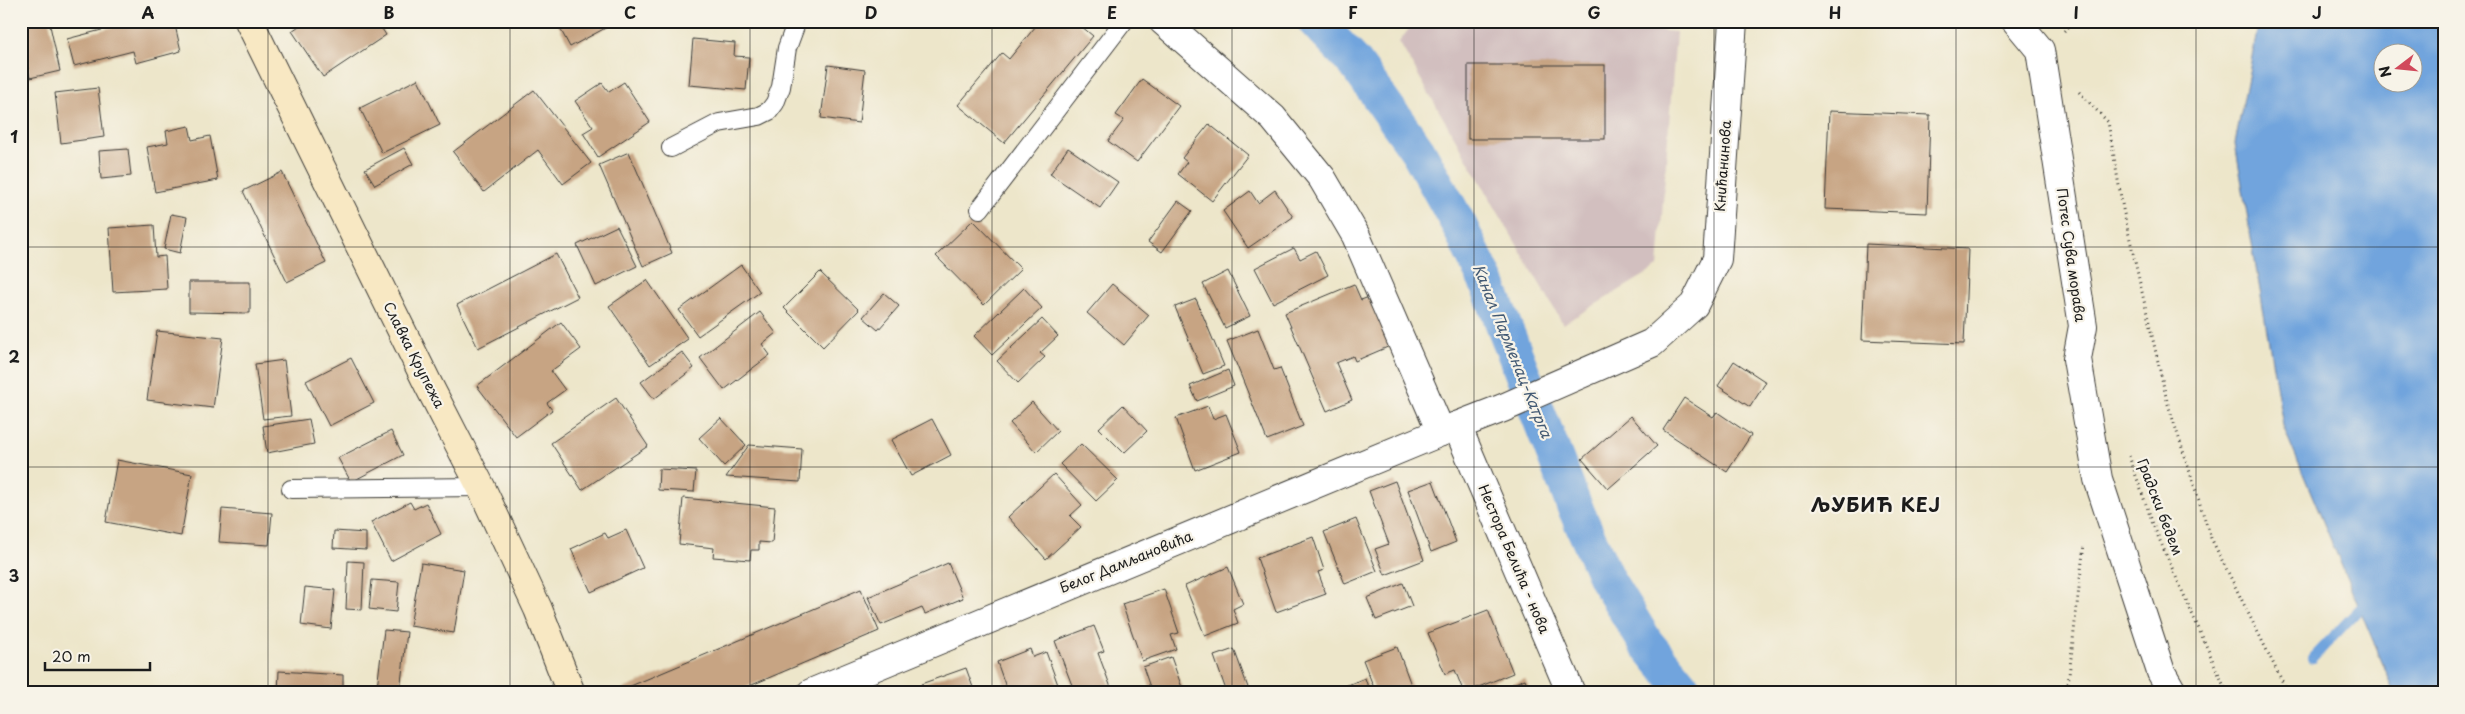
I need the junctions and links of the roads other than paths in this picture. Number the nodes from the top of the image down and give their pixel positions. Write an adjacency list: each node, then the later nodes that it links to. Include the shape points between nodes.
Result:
1 (249, 21): 11 (street, Славка Крупежа)
2 (797, 21): 7 (lane, via 787,48 781,87 768,111 759,116 719,124)
3 (1124, 21): 8 (lane)
4 (1164, 21): 10 (street, via 1274,118 1322,178 1356,236)
5 (1733, 21): 9 (street, Книћанинова, via 1717,259)
6 (2016, 21): 16 (street, Потес Сува морава, via 2040,50 2083,326 2077,360 2098,479 2161,672)
7 (671, 148)
8 (980, 209)
9 (1694, 305): 10 (street, Белог Дамљановића, via 1652,343)
10 (1449, 429): 14 (street, Белог Дамљановића); 15 (street, Нестора Белића - нова)
11 (481, 487): 12 (lane); 13 (street, Славка Крупежа, via 538,609)
12 (291, 489)
13 (571, 693)
14 (811, 693)
15 (1571, 693)
16 (2173, 693)

